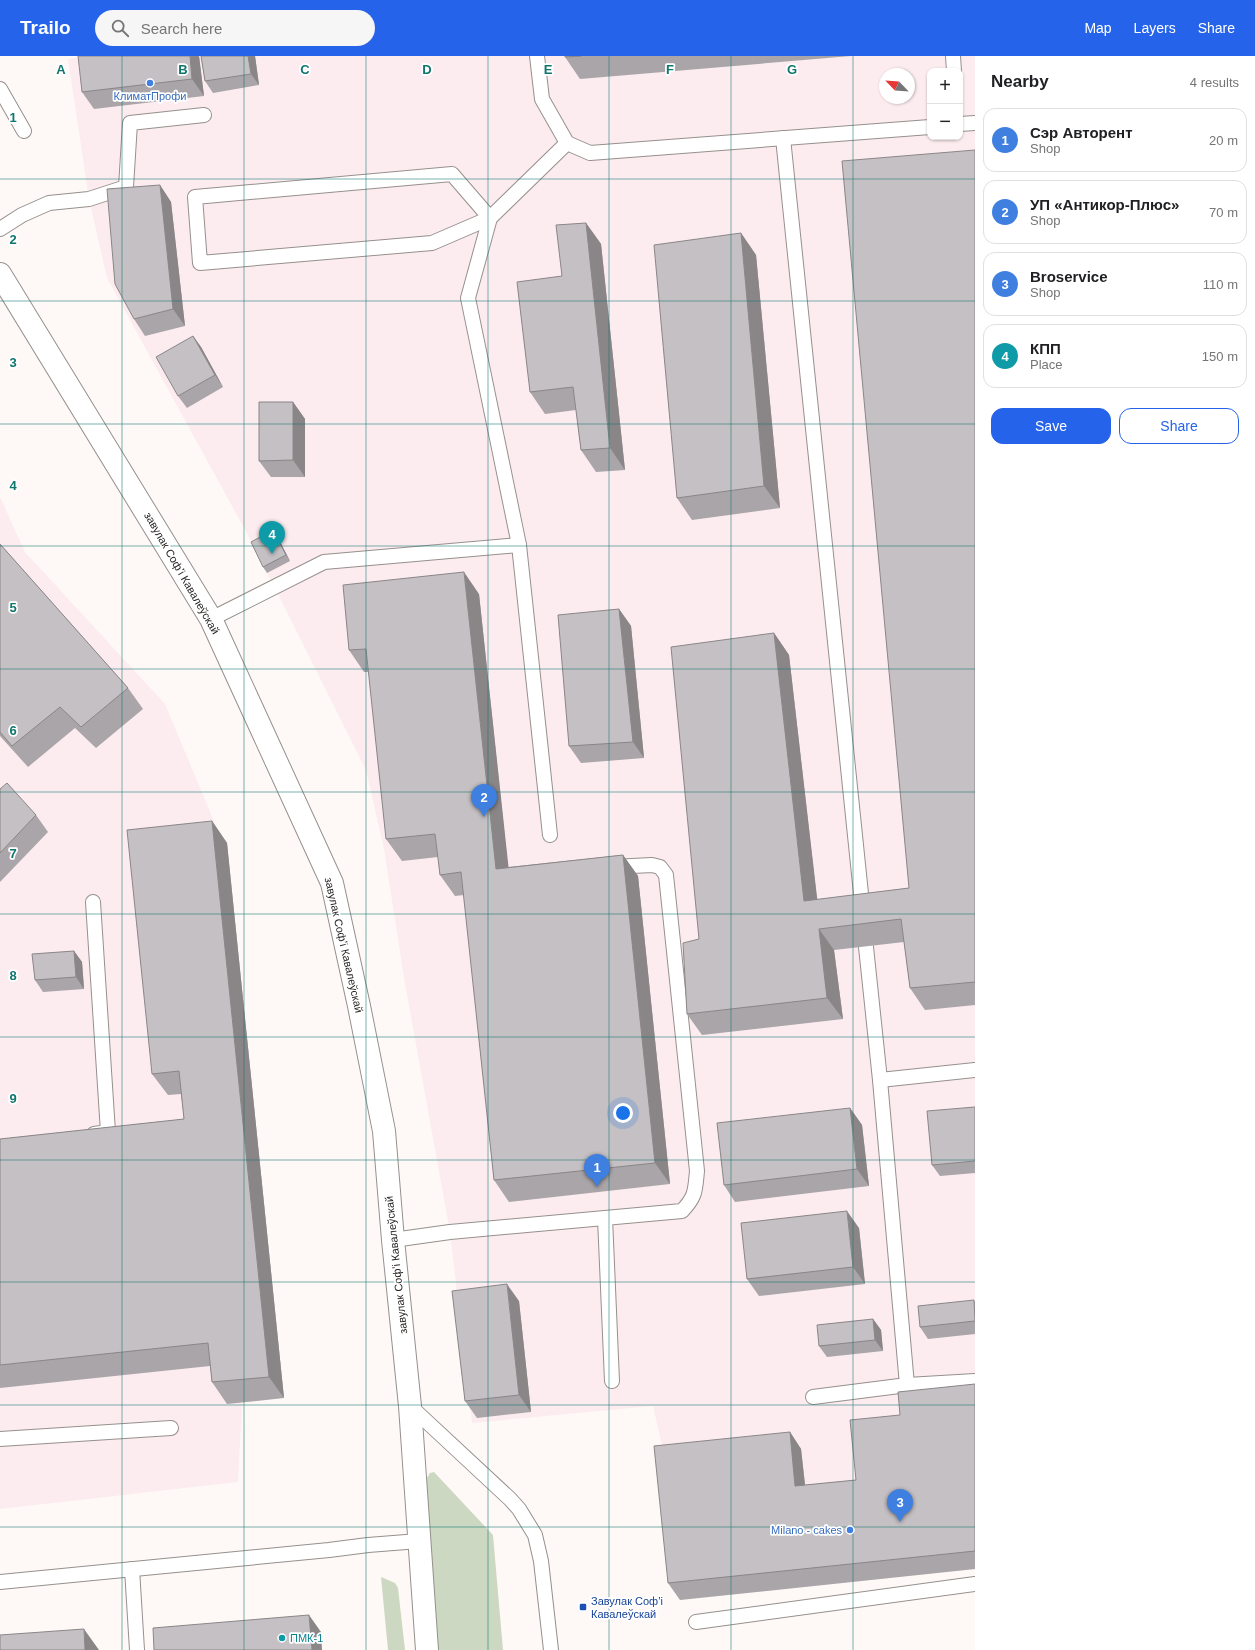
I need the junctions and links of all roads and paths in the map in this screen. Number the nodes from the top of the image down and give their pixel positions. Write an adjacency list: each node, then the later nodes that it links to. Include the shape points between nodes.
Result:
1 (537, 56): 11 (lane, via 542,99)
2 (953, 56): 3 (lane)
3 (954, 68)
4 (0, 89): 9 (lane)
5 (204, 115): 13 (lane, via 130,123 126,187 89,199 49,203 22,215)
6 (975, 123): 7 (lane)
7 (963, 124)
8 (927, 127): 10 (lane)
9 (24, 131)
10 (783, 138): 11 (lane, via 590,153); 20 (lane)
11 (567, 143): 12 (lane)
12 (490, 218): 12 (lane, via 432,243 200,263 195,197 452,174); 15 (lane, via 468,298)
13 (0, 229)
14 (0, 274): 16 (street, завулак Софʼі Кавалеўскай)
15 (519, 545): 16 (lane, via 324,562); 17 (lane)
16 (211, 619): 26 (street, завулак Софʼі Кавалеўскай, via 332,883 384,1131)
17 (550, 835)
18 (597, 868): 25 (lane, via 652,865 660,867 666,875 697,1171 692,1200 682,1211)
19 (93, 902): 24 (lane, via 108,1132)
20 (863, 917)
21 (866, 947): 23 (lane)
22 (975, 1070): 23 (lane)
23 (880, 1080): 29 (lane)
24 (77, 1136)
25 (605, 1218): 26 (lane, via 450,1232); 27 (lane)
26 (393, 1240): 31 (street, завулак Софʼі Кавалеўскай)
27 (612, 1381)
28 (975, 1381): 29 (lane)
29 (907, 1385): 30 (lane)
30 (813, 1397)
31 (410, 1406): 34 (street, завулак Софʼі Кавалеўскай); 41 (lane, via 510,1499 530,1524 541,1561)
32 (171, 1428): 33 (lane)
33 (0, 1439)
34 (419, 1541): 35 (lane); 40 (street, завулак Софʼі Кавалеўскай)
35 (132, 1569): 36 (lane); 39 (lane)
36 (0, 1582)
37 (975, 1584): 38 (lane)
38 (696, 1622)
39 (137, 1650)
40 (427, 1650)
41 (551, 1650)

